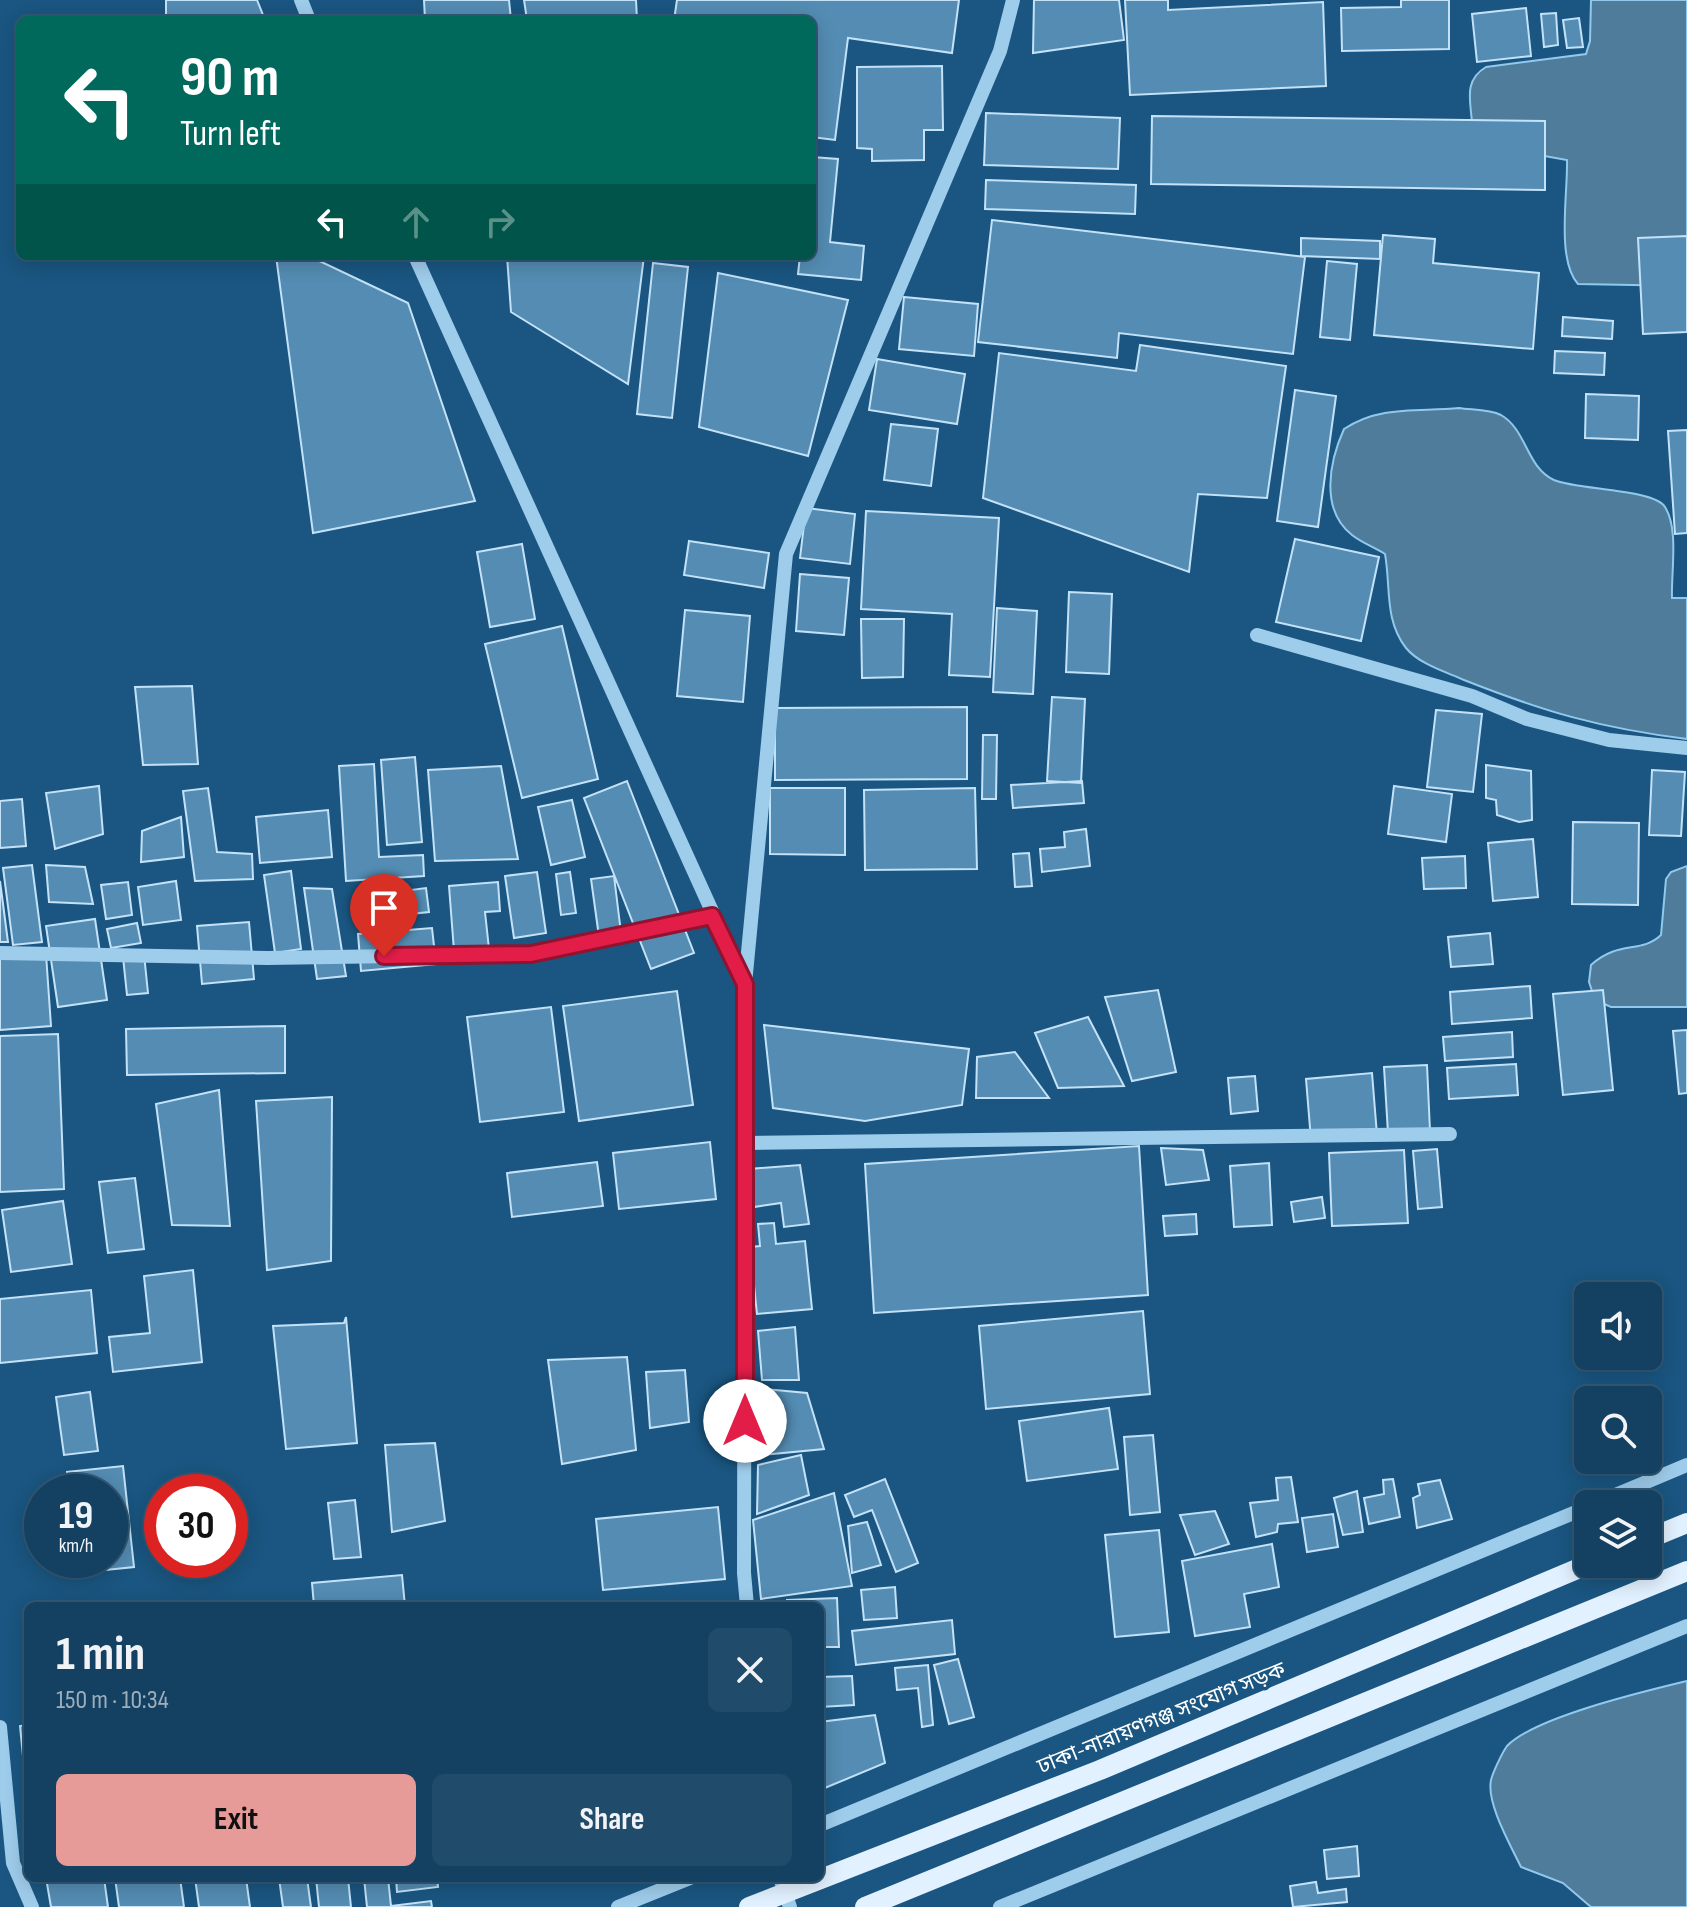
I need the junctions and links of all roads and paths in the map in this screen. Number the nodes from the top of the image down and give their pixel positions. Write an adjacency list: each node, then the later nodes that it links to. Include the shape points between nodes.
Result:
1 (1013, 0): 7 (street, via 1000,51 786,554)
2 (417, 260): 5 (street)
3 (1257, 635): 4 (street, via 1472,696 1527,719 1609,740)
4 (1687, 748)
5 (712, 916): 6 (street, via 531,954 267,958); 7 (street)
6 (0, 953)
7 (745, 984): 9 (street)
8 (1450, 1134): 9 (street)
9 (745, 1143): 17 (street)
10 (1687, 1465): 11 (street)
11 (1627, 1490)
12 (1574, 1513): 20 (street)
13 (1687, 1523): 14 (main road)
14 (1662, 1533)
15 (1574, 1570): 21 (main road, ঢাকা-নারায়ণগঞ্জ সংযোগ সড়ক, bridge, via 1100,1770)
16 (1687, 1571): 29 (main road)
17 (747, 1602)
18 (1687, 1626): 30 (street)
19 (0, 1727): 25 (street, via 13,1863)
20 (824, 1823)
21 (824, 1878)
22 (680, 1882): 26 (street)
23 (781, 1882): 28 (street)
24 (813, 1882): 27 (main road, ঢাকা-নারায়ণগঞ্জ সংযোগ সড়ক, bridge)
25 (32, 1907)
26 (618, 1907)
27 (749, 1907)
28 (790, 1907)
29 (865, 1907)
30 (1000, 1907)

